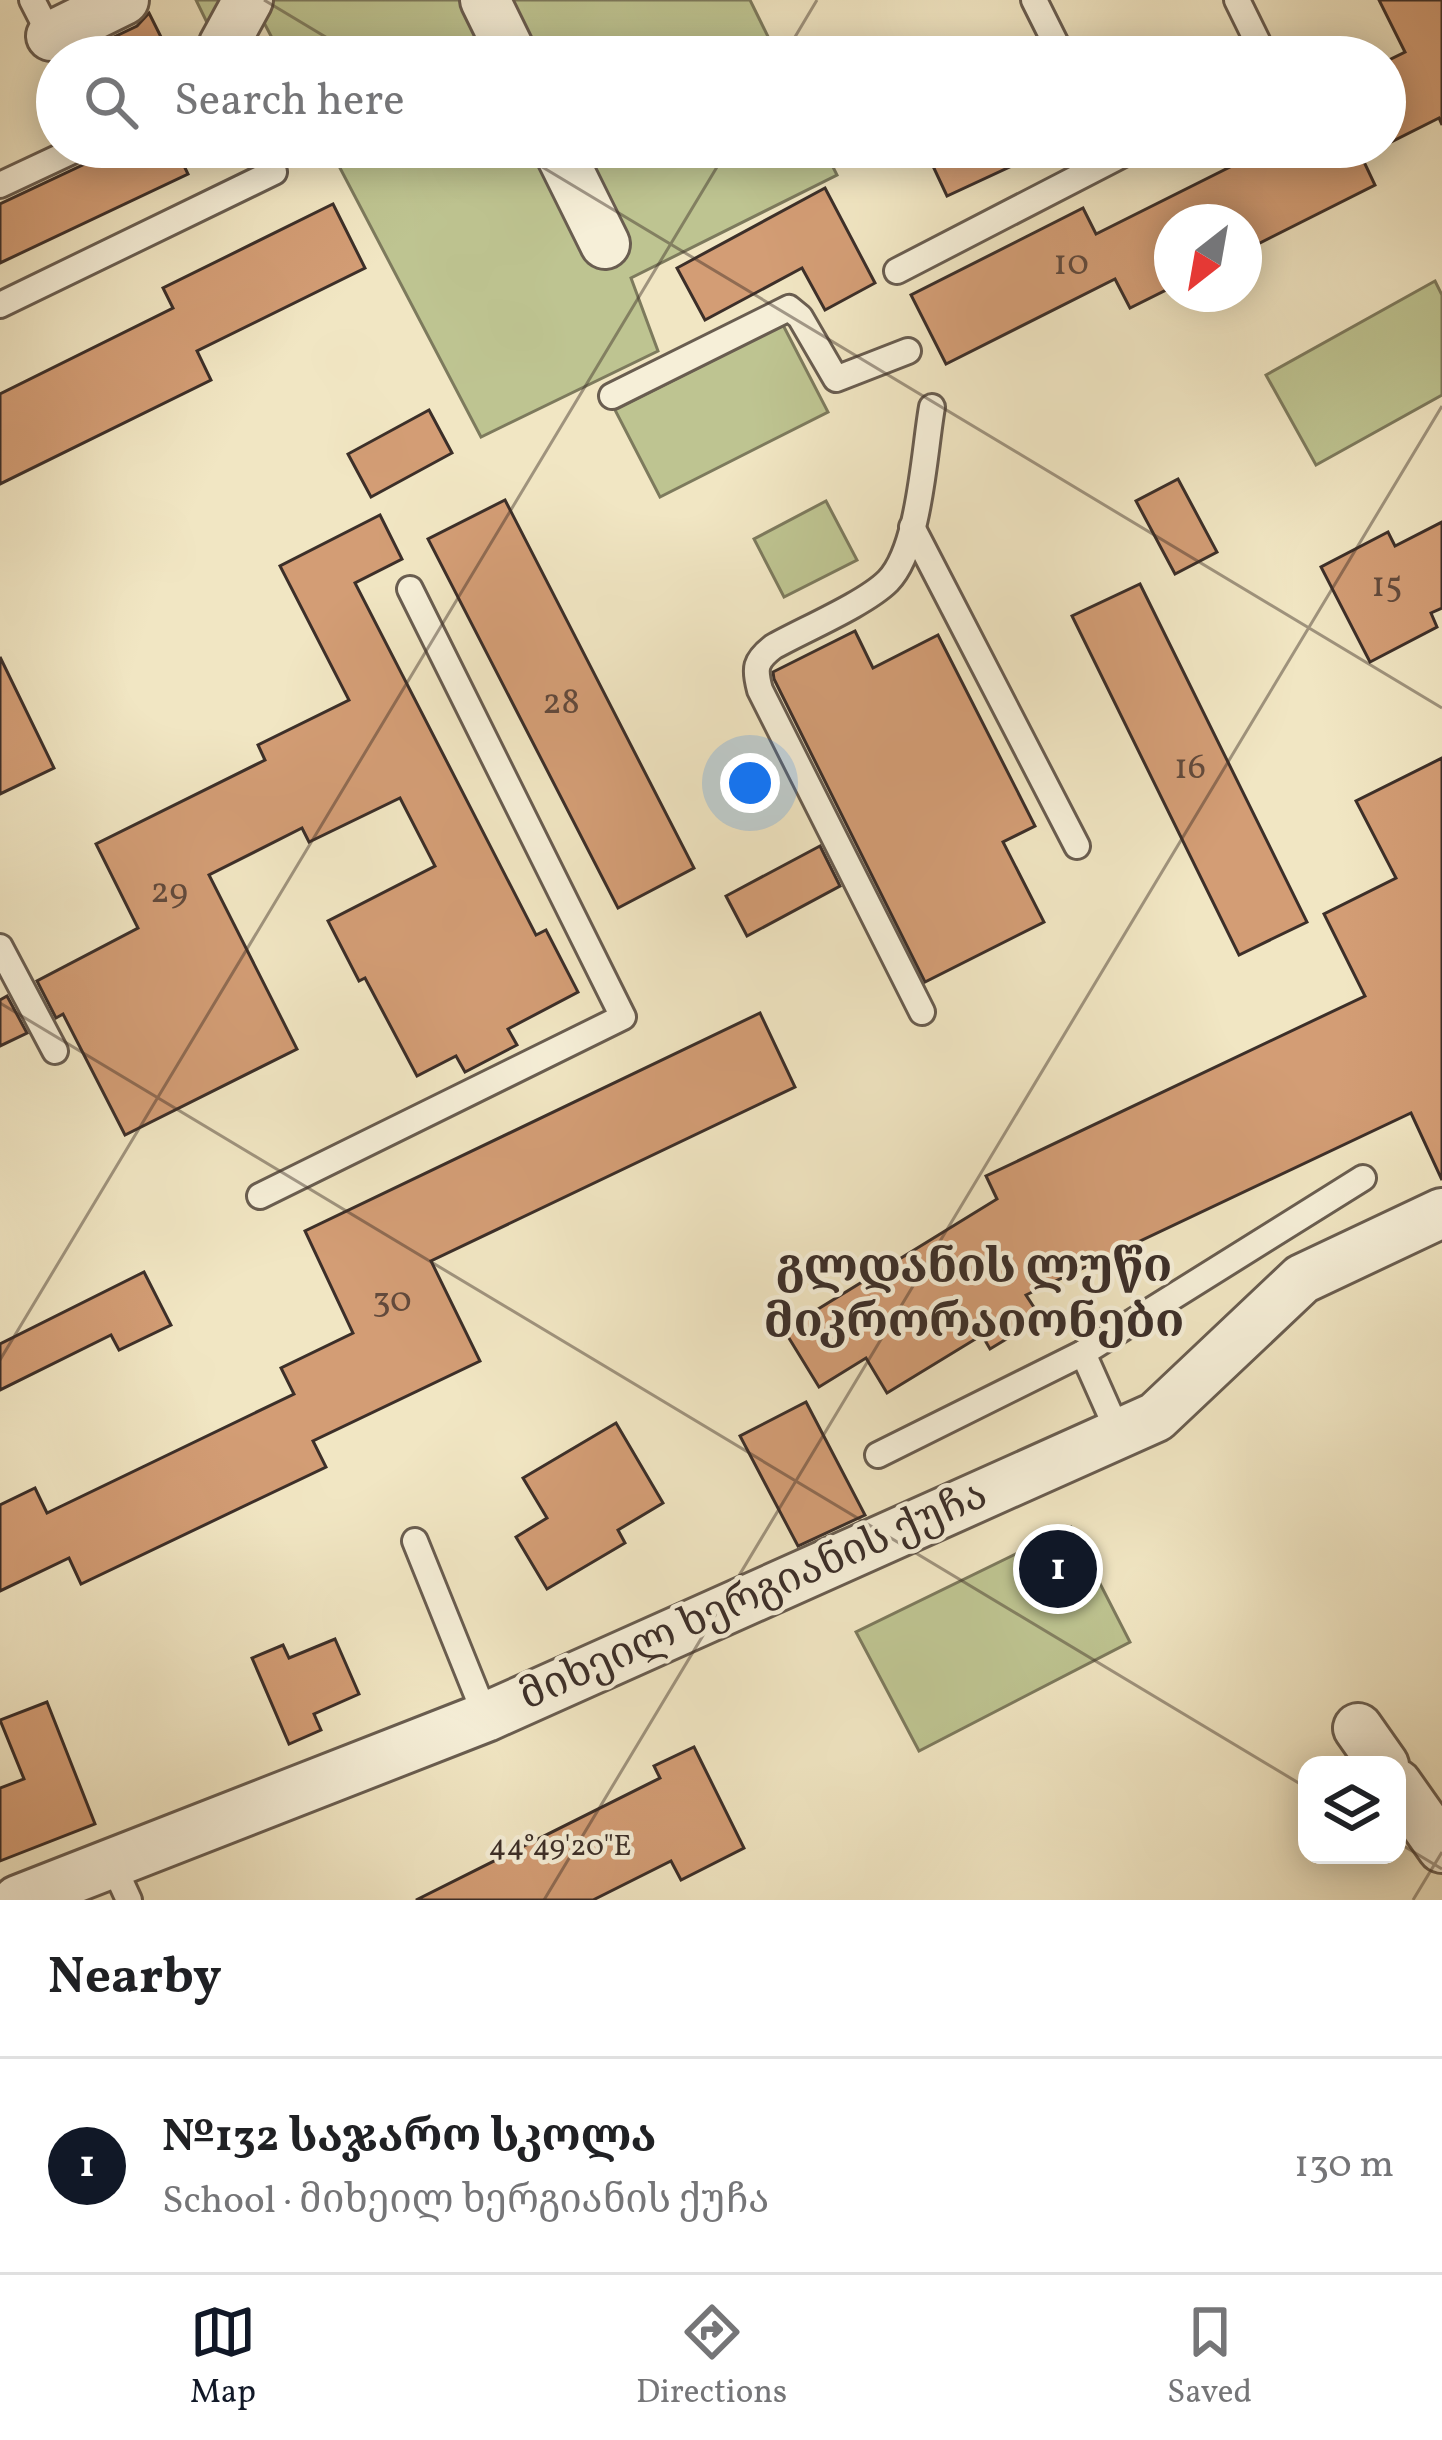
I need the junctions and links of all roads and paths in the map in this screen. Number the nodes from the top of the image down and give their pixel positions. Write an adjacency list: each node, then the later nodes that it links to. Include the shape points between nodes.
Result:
1 (124, 0): 6 (street)
2 (248, 0): 7 (street)
3 (485, 0): 8 (street)
4 (1034, 0): 9 (lane)
5 (1238, 0): 10 (lane)
6 (48, 31)
7 (228, 36)
8 (503, 36)
9 (1052, 36)
10 (1255, 36)
11 (36, 168): 15 (lane)
12 (272, 168): 18 (lane)
13 (567, 168): 16 (street)
14 (1096, 168): 17 (lane)
15 (0, 185)
16 (605, 244)
17 (897, 271)
18 (0, 305)
19 (908, 351): 20 (lane, via 836,379 789,308)
20 (612, 396)
21 (932, 407): 22 (lane)
22 (912, 526): 24 (lane); 26 (lane, via 889,580 772,647 754,669)
23 (410, 589): 29 (lane, via 623,1017)
24 (1077, 846)
25 (0, 947): 27 (lane)
26 (922, 1012)
27 (56, 1051)
28 (1364, 1178): 31 (lane)
29 (260, 1196)
30 (1442, 1214): 32 (street, მიხეილ ხერგიანის ქუჩა, via 1302,1279 1156,1417)
31 (1083, 1353): 32 (lane); 33 (lane)
32 (1119, 1433): 35 (street, მიხეილ ხერგიანის ქუჩა)
33 (878, 1455)
34 (416, 1541): 35 (lane)
35 (486, 1717): 38 (street, მიხეილ ხერგიანის ქუჩა)
36 (1406, 1797): 37 (street)
37 (1442, 1848)
38 (121, 1881): 39 (street, მიხეილ ხერგიანის ქუჩა)
39 (18, 1900)

